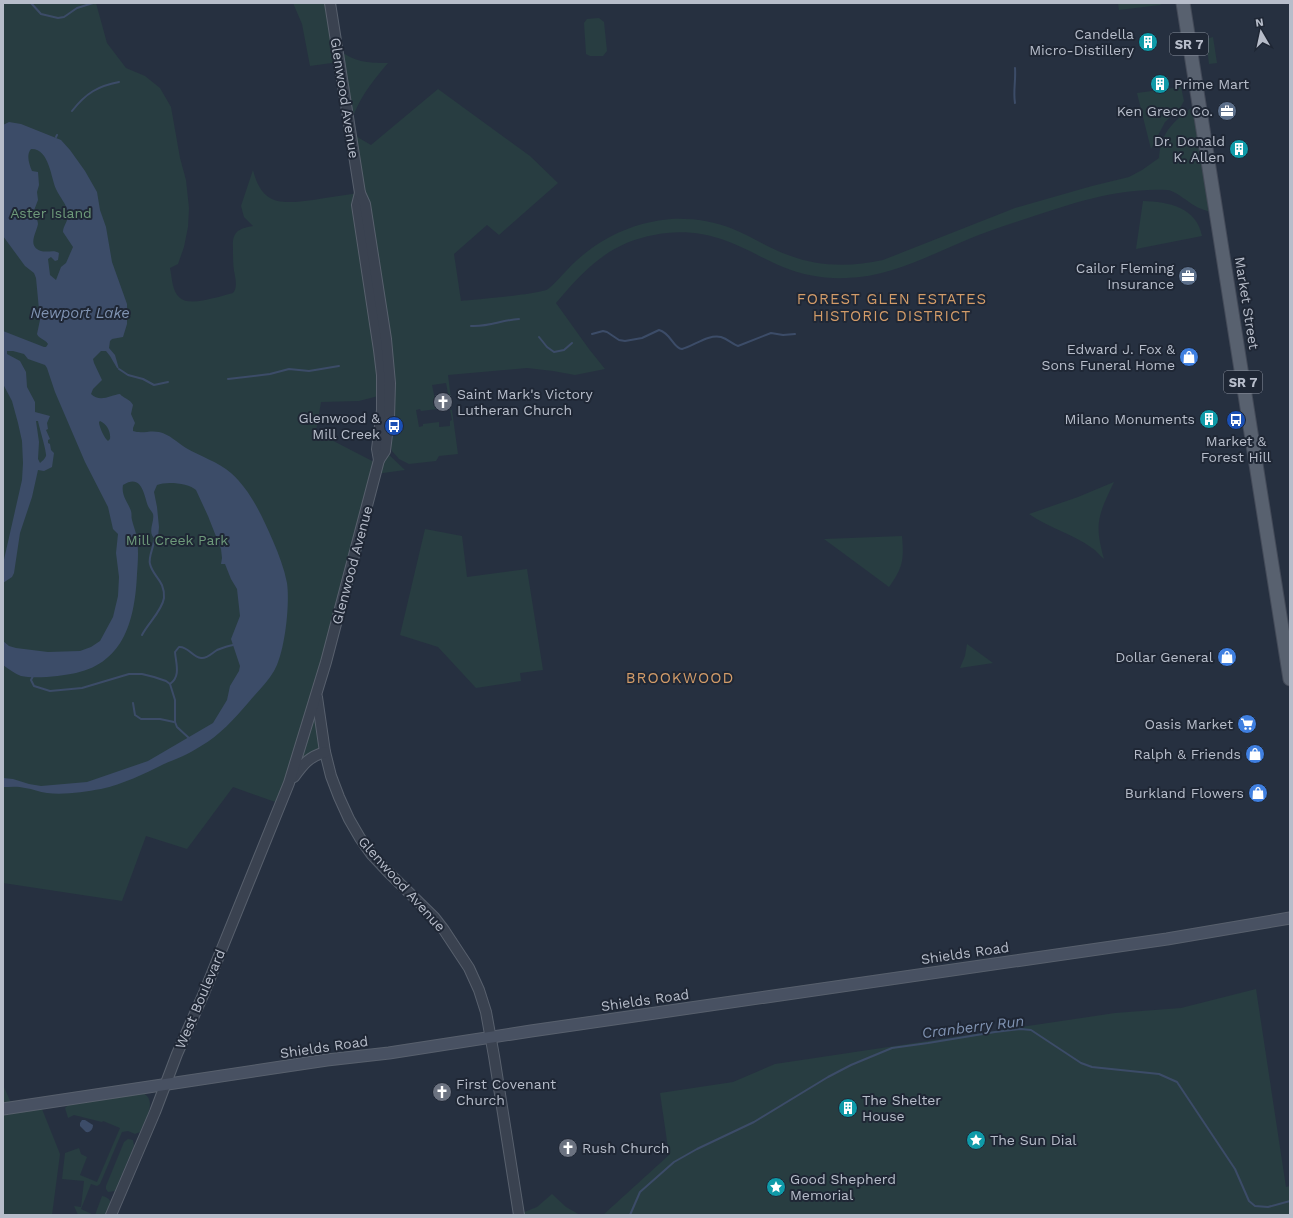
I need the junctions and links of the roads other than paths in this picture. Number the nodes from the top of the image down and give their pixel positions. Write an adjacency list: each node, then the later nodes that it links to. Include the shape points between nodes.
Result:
1 (330, 3): 4 (street, Glenwood Avenue, via 360,193 365,204 376,302 386,339 386,374 390,393 385,451 379,460)
2 (1183, 3): 3 (main road, Market Street / SR 7)
3 (1290, 679)
4 (316, 696): 5 (street, Glenwood Avenue); 6 (street, West Boulevard)
5 (325, 752): 6 (street, West Boulevard, via 304,763); 8 (street, Glenwood Avenue, via 339,797 360,838 386,870 434,917 469,968 486,1012)
6 (289, 783): 9 (street, West Boulevard)
7 (1290, 918): 8 (main road, Shields Road, via 1167,939)
8 (491, 1038): 9 (main road, Shields Road); 12 (street, Glenwood Avenue)
9 (166, 1084): 10 (main road, Shields Road); 11 (street, West Boulevard)
10 (3, 1109)
11 (111, 1215)
12 (519, 1215)

